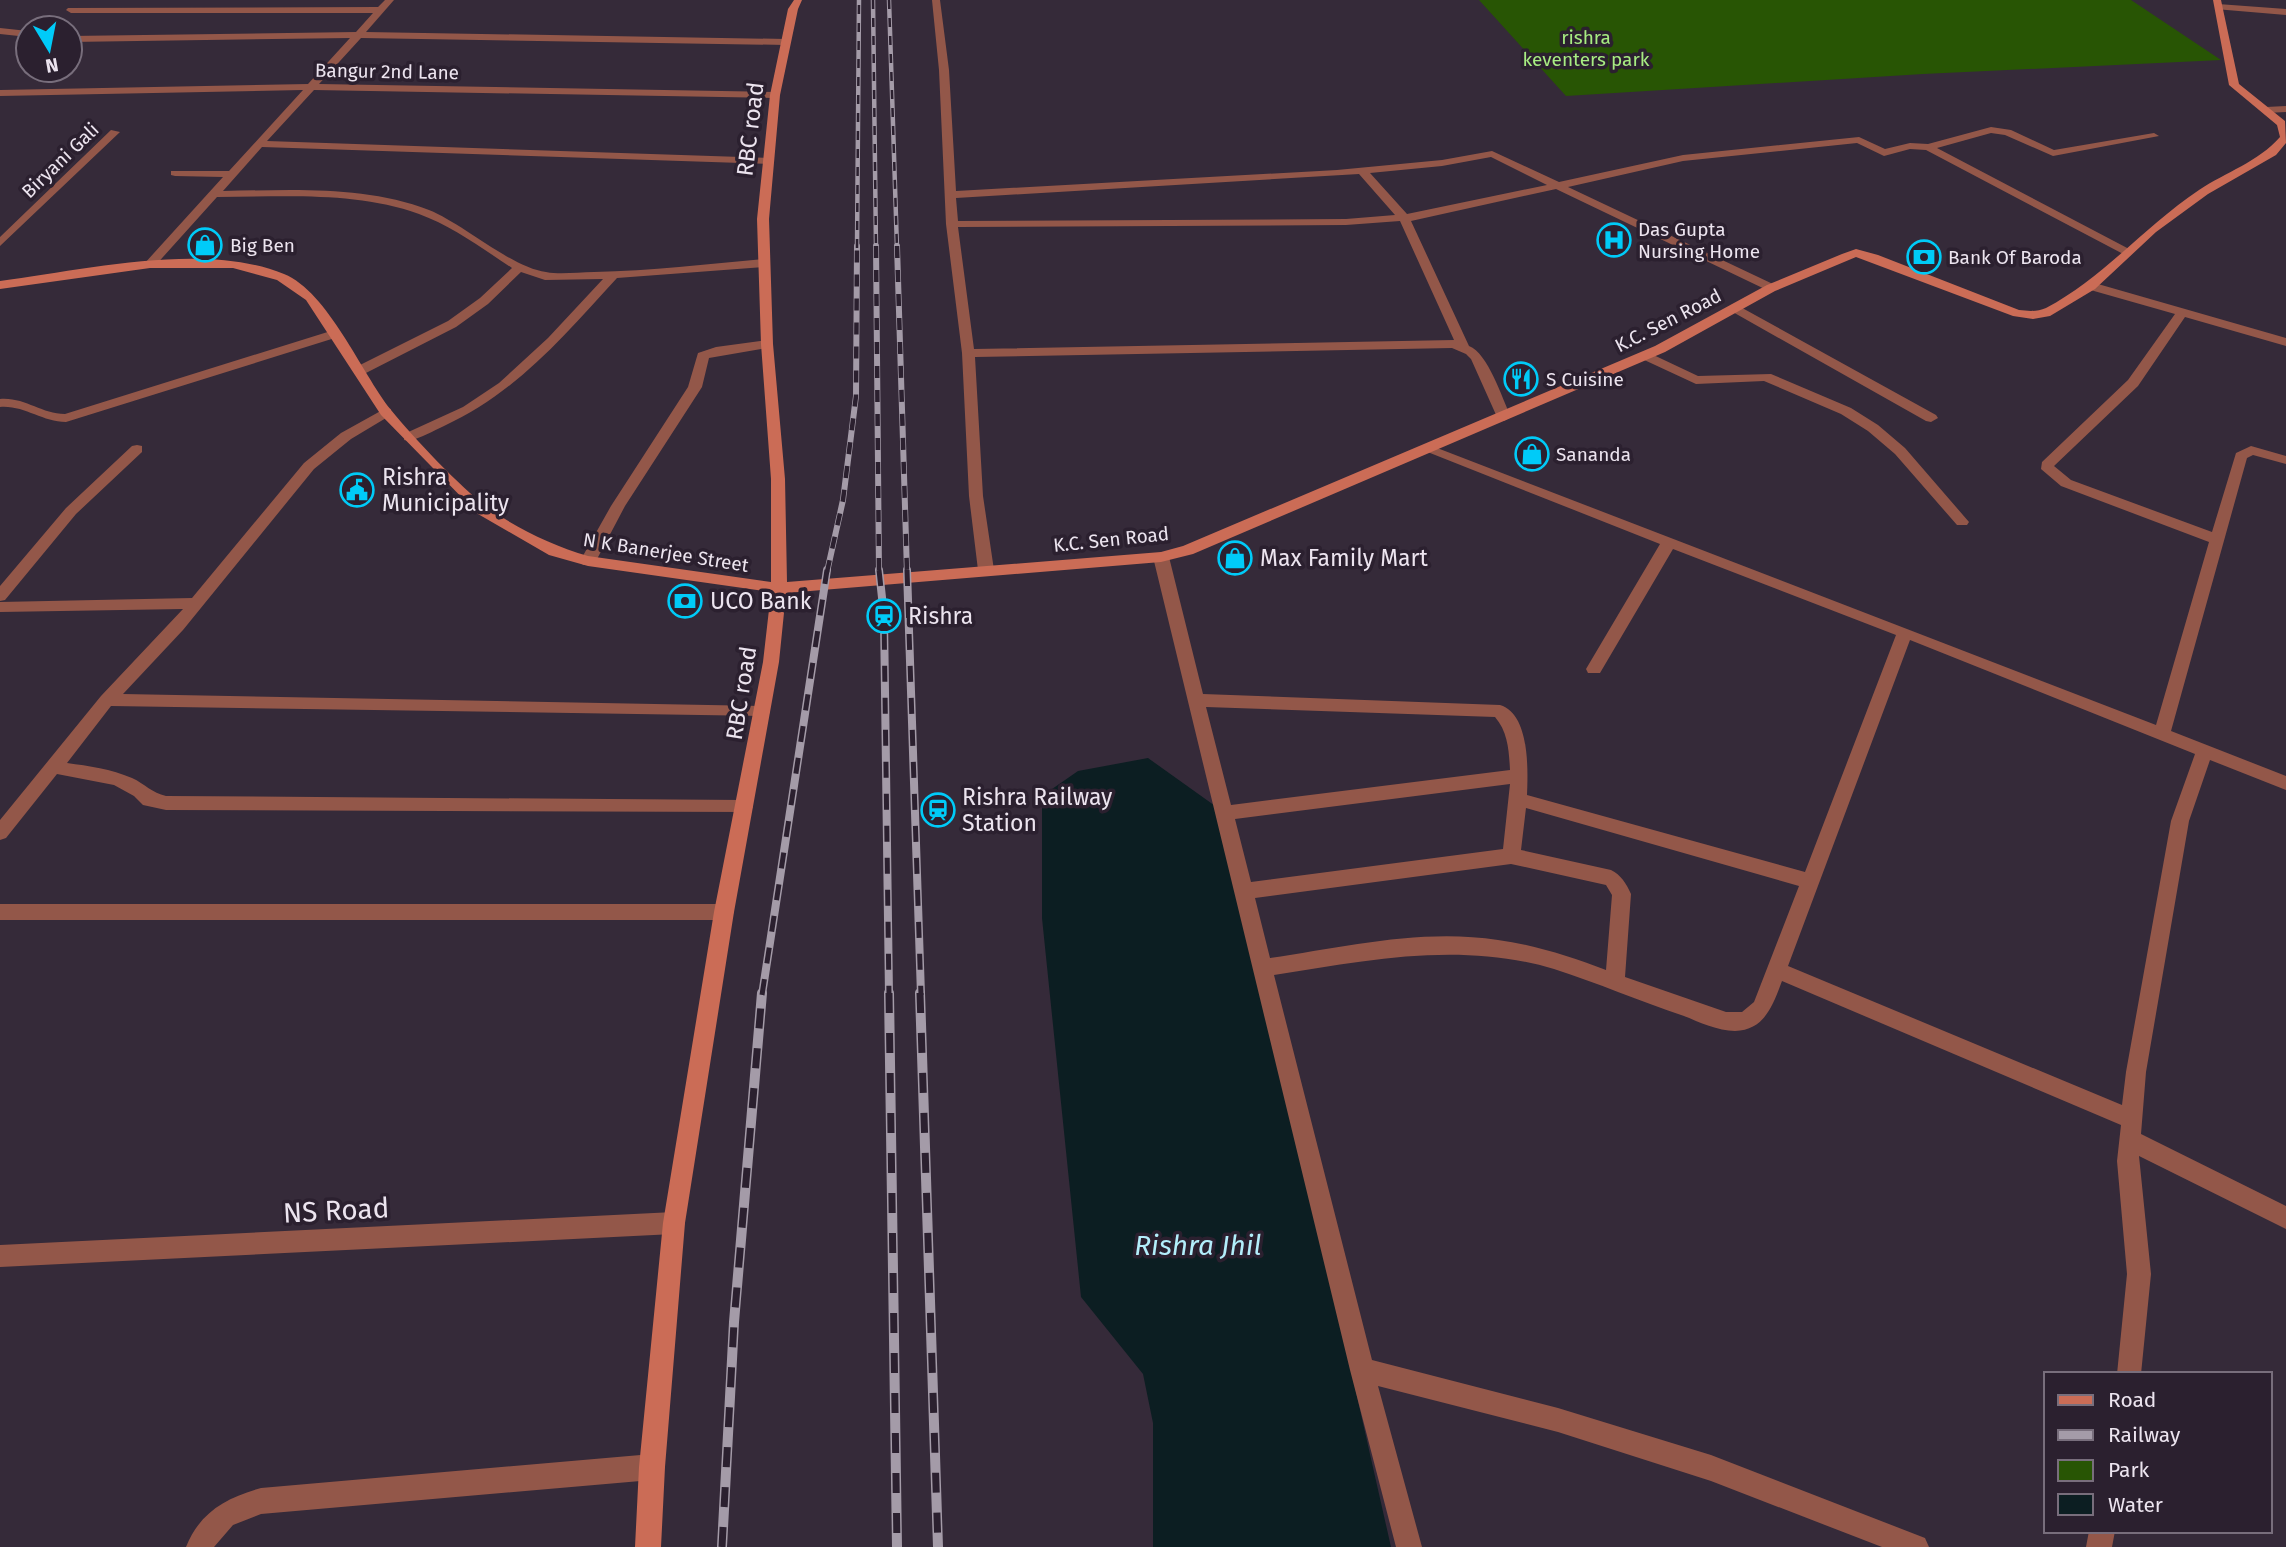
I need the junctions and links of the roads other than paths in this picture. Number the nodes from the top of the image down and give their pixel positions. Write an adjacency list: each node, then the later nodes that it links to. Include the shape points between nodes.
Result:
1 (390, 0): 6 (street)
2 (797, 0): 10 (street, RBC road)
3 (936, 0): 27 (street)
4 (2218, 3): 7 (street); 15 (street, K.C. Sen Road, via 2234,85)
5 (71, 10): 6 (street)
6 (381, 10): 8 (street)
7 (2286, 12)
8 (359, 35): 9 (street); 10 (street); 11 (street)
9 (84, 39)
10 (786, 42): 13 (street, RBC road)
11 (312, 87): 12 (street, Bangur 2nd Lane); 13 (street, Bangur 2nd Lane); 19 (street)
12 (0, 93)
13 (775, 95): 21 (street, RBC road)
14 (2286, 109): 15 (street)
15 (2266, 110): 18 (street, K.C. Sen Road, via 2281,123)
16 (115, 132): 30 (street, Biryani Gali)
17 (2154, 136): 20 (street, via 2053,153 2007,132 1991,130)
18 (2285, 139): 31 (street, K.C. Sen Road, via 2272,153 2204,192)
19 (259, 144): 21 (street); 24 (street)
20 (1928, 147): 25 (street, via 1884,153 1854,140 1732,152 1683,158); 31 (street)
21 (768, 161): 32 (street, RBC road)
22 (1363, 171): 25 (street, via 1492,154); 27 (street); 28 (street)
23 (175, 173): 24 (street)
24 (231, 174): 26 (street)
25 (1563, 187): 28 (street); 38 (street)
26 (212, 194): 33 (street); 34 (street, via 300,193 404,206 475,239)
27 (951, 195): 29 (street)
28 (1405, 219): 29 (street); 44 (street)
29 (952, 225): 45 (street)
30 (0, 243)
31 (2127, 252): 37 (street, K.C. Sen Road)
32 (764, 263): 35 (street); 43 (street, RBC road)
33 (150, 264): 36 (street, N K Banerjee Street); 41 (street, N K Banerjee Street, via 233,264 281,277 310,298)
34 (519, 268): 35 (street, via 545,276); 47 (street, via 452,324)
35 (613, 275): 52 (street, via 500,388)
36 (0, 285)
37 (2091, 286): 38 (street, K.C. Sen Road, via 2053,310 2028,315 1856,253); 40 (street)
38 (1771, 288): 39 (street, K.C. Sen Road)
39 (1735, 308): 46 (street, K.C. Sen Road); 51 (street)
40 (2182, 312): 42 (street); 57 (street, via 2134,382 2047,465 2066,483)
41 (334, 334): 47 (street, N K Banerjee Street); 48 (street, via 66,418 44,417 20,402)
42 (2286, 342)
43 (767, 344): 60 (street, via 703,356 695,387 618,506); 62 (street, RBC road, via 778,479)
44 (1463, 346): 45 (street); 50 (street, via 1477,358)
45 (968, 352): 61 (street, via 976,496)
46 (1645, 355): 50 (street, K.C. Sen Road); 56 (street, via 1696,380 1766,377 1846,411 1900,451)
47 (359, 371): 49 (street, N K Banerjee Street)
48 (0, 403)
49 (386, 412): 52 (street, N K Banerjee Street); 64 (street, via 309,466)
50 (1504, 417): 54 (street, K.C. Sen Road)
51 (1931, 418)
52 (409, 437): 60 (street, N K Banerjee Street, via 483,511 554,551)
53 (137, 449): 63 (street, via 71,511)
54 (1427, 449): 58 (street); 59 (street, K.C. Sen Road, via 1188,550)
55 (2286, 460): 57 (street, via 2251,450 2242,453)
56 (1962, 522)
57 (2217, 539): 71 (street)
58 (1669, 542): 66 (street); 67 (street)
59 (1161, 557): 61 (street, K.C. Sen Road); 69 (street)
60 (589, 561): 62 (street, N K Banerjee Street)
61 (986, 570): 62 (street, K.C. Sen Road)
62 (779, 588): 70 (street, RBC road)
63 (0, 596)
64 (195, 603): 65 (street); 68 (street)
65 (0, 607)
66 (1905, 632): 71 (street); 81 (street)
67 (1594, 669)
68 (107, 700): 70 (street); 73 (street)
69 (1197, 700): 74 (street, via 1500,711 1515,730); 78 (street)
70 (762, 712): 77 (street, RBC road)
71 (2162, 734): 72 (street)
72 (2204, 751): 75 (street); 88 (street, via 2180,821 2136,1072)
73 (53, 767): 77 (street, via 126,782 141,789 149,800 166,803); 79 (street)
74 (1519, 776): 76 (street); 78 (street)
75 (2286, 783)
76 (1517, 799): 80 (street); 81 (street)
77 (744, 807): 84 (street, RBC road)
78 (1225, 813): 82 (street)
79 (0, 833)
80 (1511, 856): 82 (street); 87 (street, via 1613,880 1622,894)
81 (1810, 881): 86 (street)
82 (1245, 891): 85 (street)
83 (0, 912): 84 (street)
84 (724, 912): 90 (street, RBC road)
85 (1264, 968): 87 (street, via 1379,951 1499,948 1528,953); 92 (street)
86 (1777, 970): 87 (street, via 1762,1008 1742,1023); 88 (street)
87 (1615, 983)
88 (2131, 1129): 89 (street); 93 (street, via 2131,1195 2139,1274)
89 (2286, 1218)
90 (674, 1223): 91 (street, NS Road); 94 (street, RBC road)
91 (0, 1256)
92 (1362, 1370): 97 (street); 98 (street, via 1558,1420 1711,1468)
93 (2129, 1372)
94 (652, 1467): 95 (street, via 261,1501 233,1508 212,1526); 96 (street, RBC road)
95 (199, 1547)
96 (648, 1547)
97 (1409, 1547)
98 (1916, 1547)

